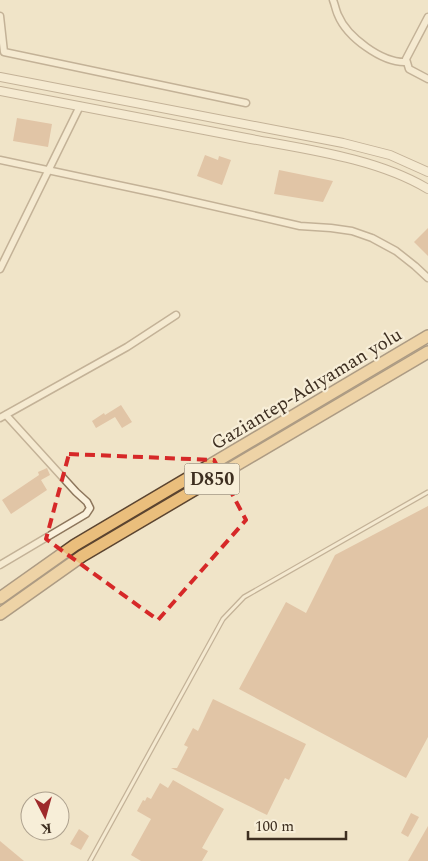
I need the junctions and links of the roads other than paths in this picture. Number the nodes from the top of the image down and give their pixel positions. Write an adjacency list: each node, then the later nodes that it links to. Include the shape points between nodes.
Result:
1 (334, 0): 4 (street, via 342,23 361,43 382,56)
2 (0, 16): 8 (street, via 4,52)
3 (428, 17): 4 (street)
4 (406, 62): 6 (street, via 410,69)
5 (0, 77): 12 (street, via 343,143 390,155)
6 (428, 79)
7 (0, 90): 9 (street)
8 (246, 103)
9 (80, 106): 11 (street); 13 (street, via 366,163)
10 (0, 160): 11 (street)
11 (48, 170): 14 (street); 15 (street, via 300,226 357,233 396,251)
12 (428, 172)
13 (428, 189)
14 (0, 268)
15 (428, 278)
16 (176, 315): 19 (street)
17 (428, 336): 22 (highway, Gaziantep-Adıyaman yolu / D850, via 75,545)
18 (428, 352): 23 (highway, Gaziantep-Adıyaman yolu / D850, via 82,556)
19 (3, 417): 21 (street, via 90,508 86,514)
20 (428, 492): 24 (lane, via 235,605 223,619)
21 (0, 565)
22 (0, 598)
23 (0, 614)
24 (90, 861)

